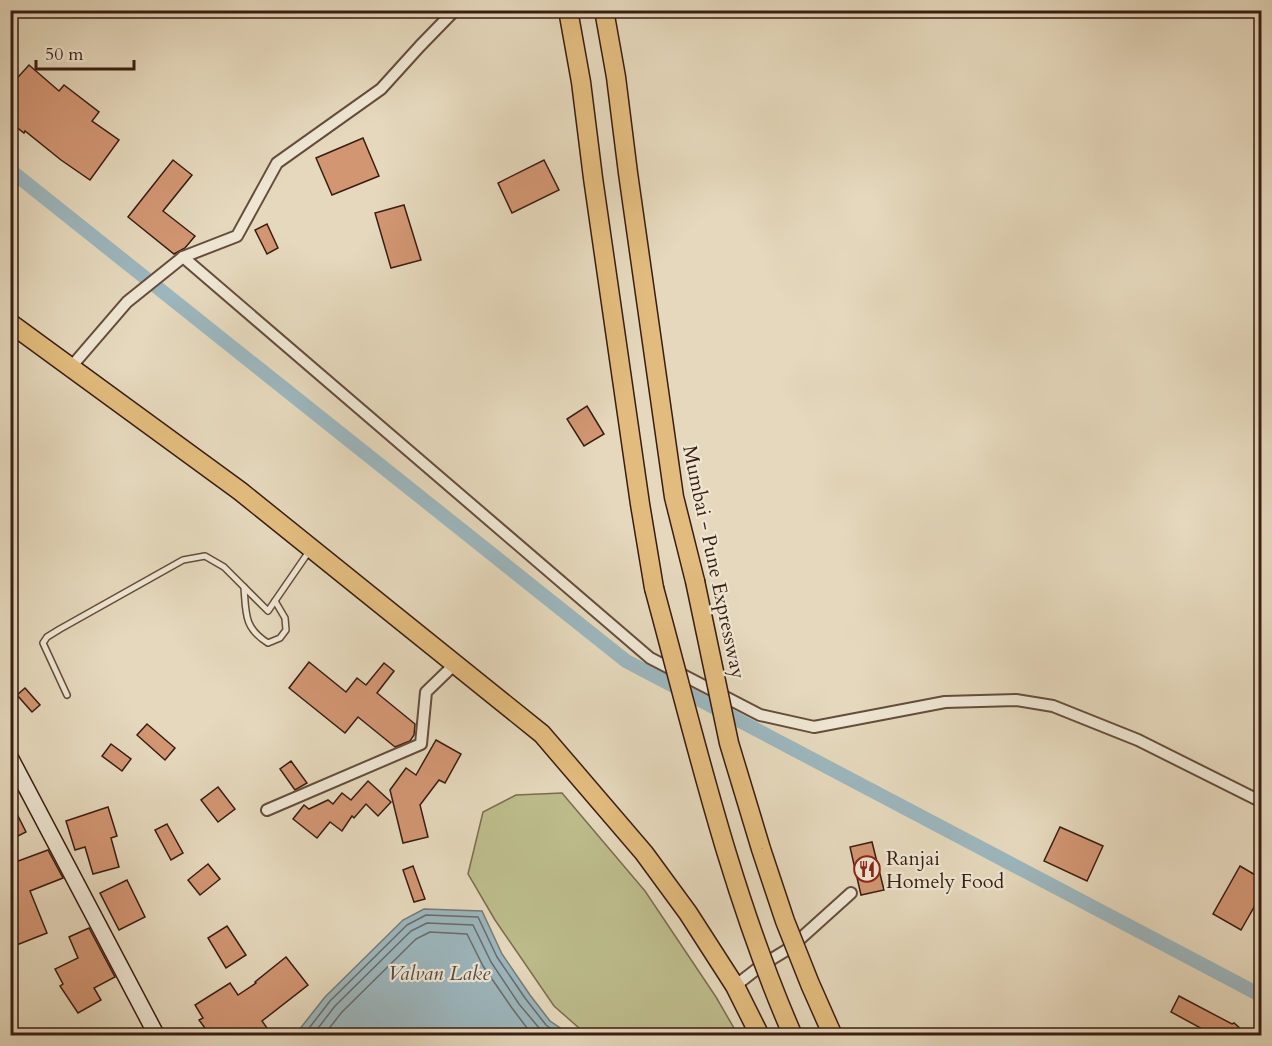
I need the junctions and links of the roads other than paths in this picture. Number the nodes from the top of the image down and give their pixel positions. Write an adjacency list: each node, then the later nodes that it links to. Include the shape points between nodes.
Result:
1 (455, 10): 4 (street, via 381,89 277,162 237,236)
2 (569, 13): 19 (highway, bridge, via 654,588 727,857)
3 (605, 14): 20 (highway, Mumbai - Pune Expressway, bridge, via 674,497 696,581 729,743 785,921)
4 (183, 257): 6 (street, via 128,302); 13 (street, via 650,658 760,715 814,727 945,702 1016,700 1053,706 1138,740)
5 (10, 323): 6 (highway)
6 (71, 367): 7 (highway, via 240,490)
7 (311, 548): 9 (lane); 10 (highway)
8 (244, 587): 9 (lane, via 268,610); 9 (lane, via 248,622 257,636 268,643 280,639 286,630 285,618); 11 (lane, via 224,567 205,556 183,560 46,637 43,644)
9 (275, 601)
10 (455, 664): 14 (street, via 426,692 421,744); 16 (highway, via 542,734 591,789 657,870)
11 (67, 695)
12 (10, 757): 17 (main road)
13 (1262, 802)
14 (267, 810)
15 (851, 892): 16 (street, via 790,948)
16 (735, 986): 18 (highway)
17 (157, 1035)
18 (760, 1035)
19 (793, 1035)
20 (833, 1035)

